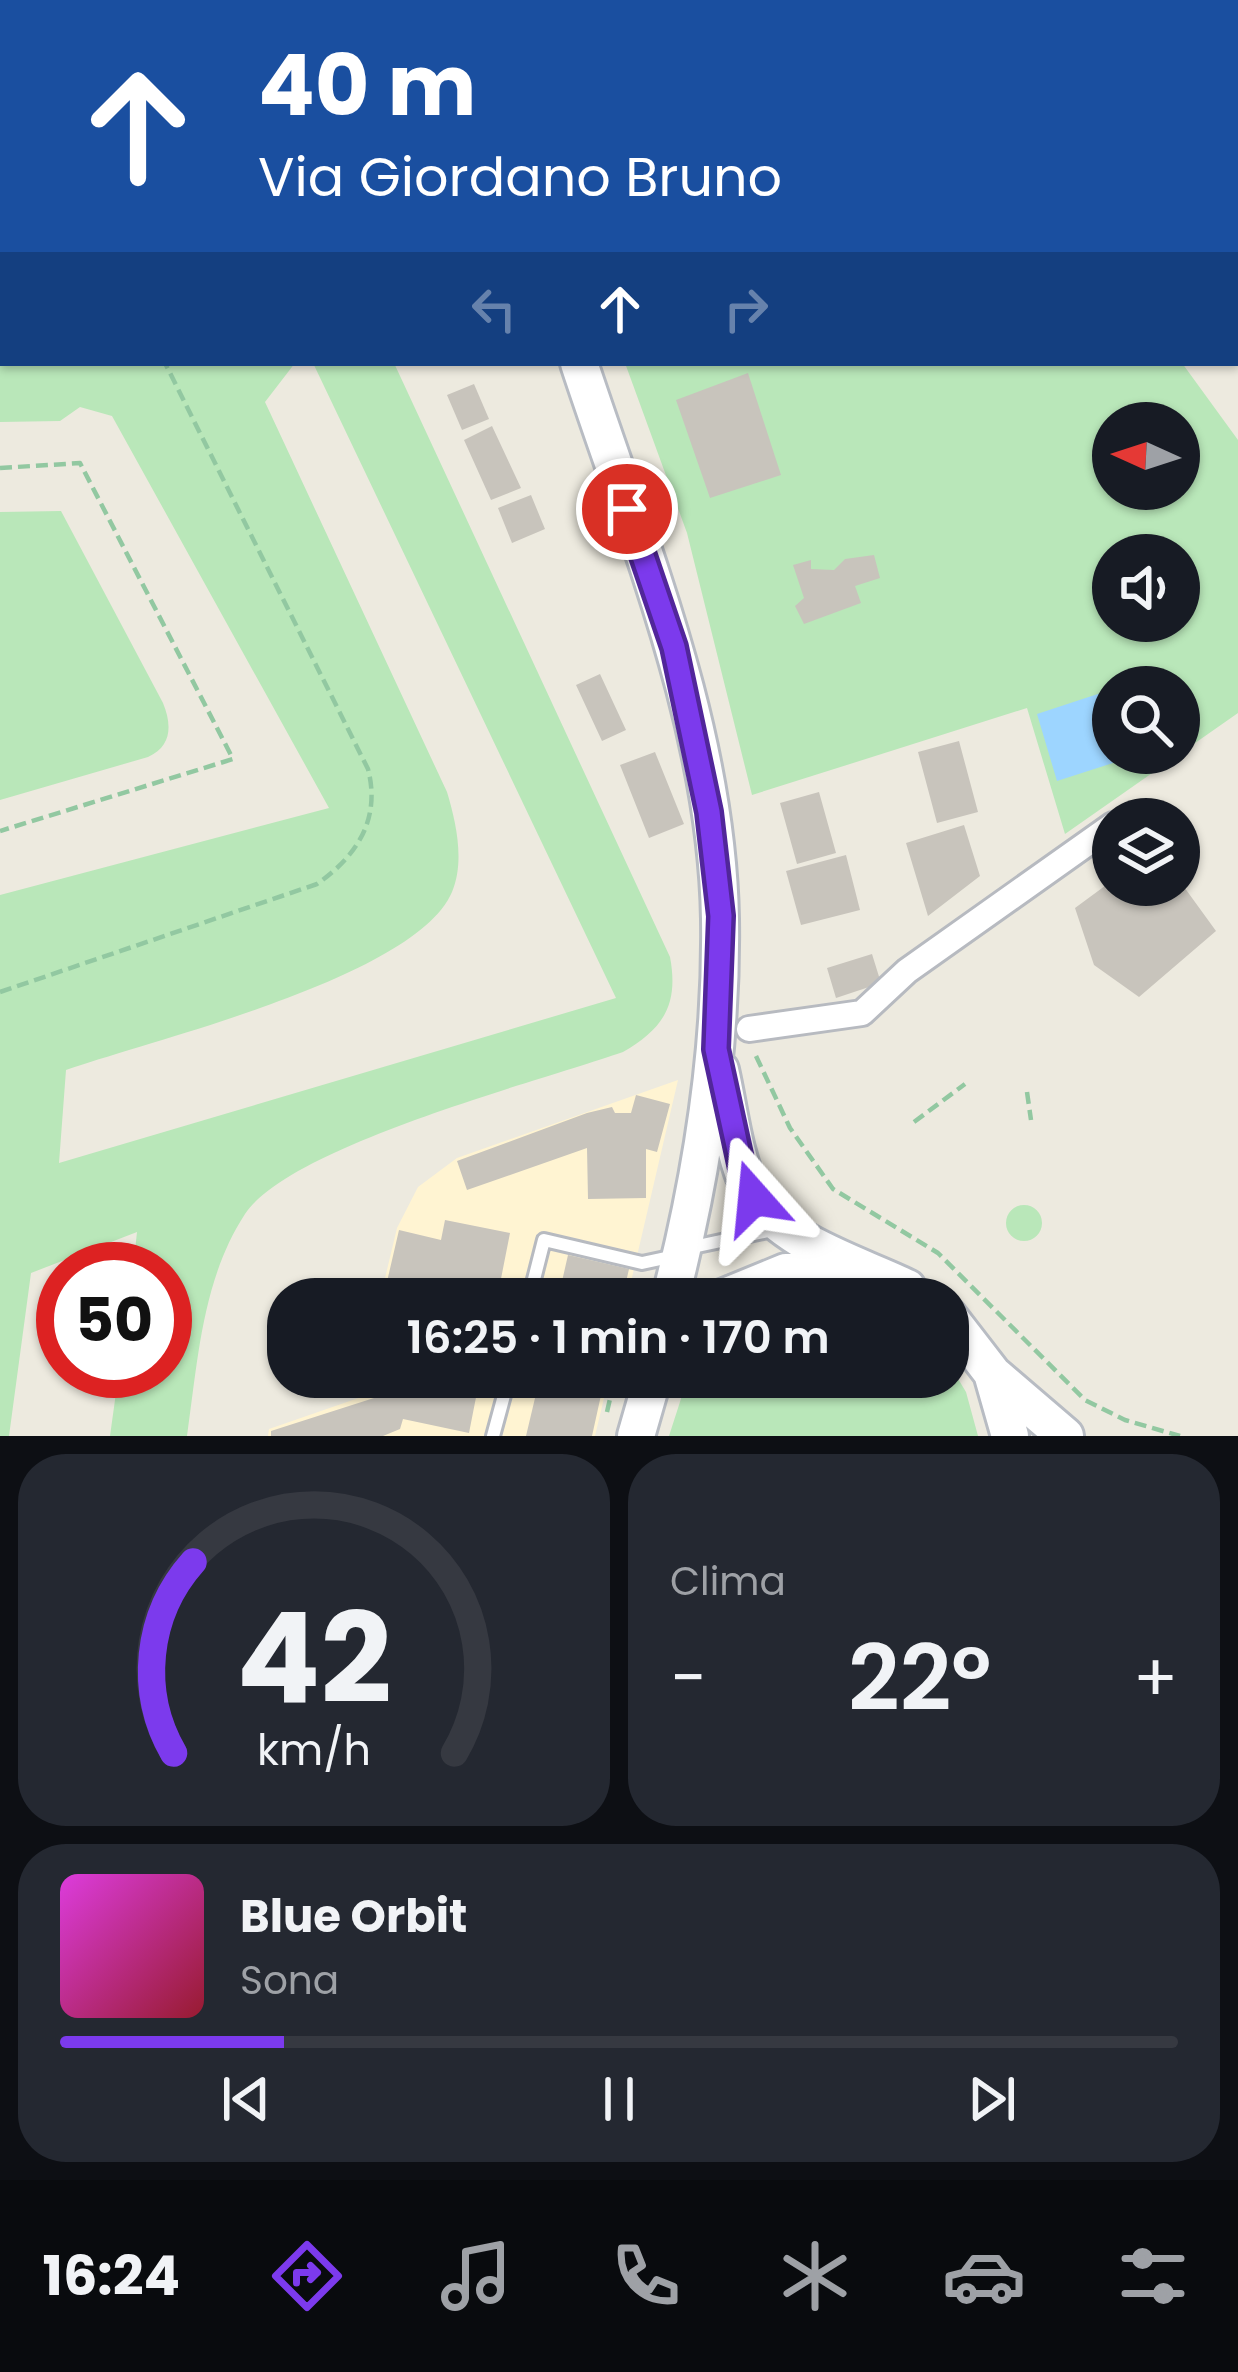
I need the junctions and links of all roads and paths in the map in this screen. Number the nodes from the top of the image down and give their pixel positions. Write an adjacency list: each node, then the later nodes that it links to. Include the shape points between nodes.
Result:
1 (166, 366): 6 (path, via 368,769 373,806 364,837 317,884)
2 (580, 366): 8 (main road, via 674,647 709,812 721,916)
3 (0, 468): 4 (path, via 80,463 233,759)
4 (0, 831)
5 (1092, 840): 7 (street, via 862,1013)
6 (0, 992)
7 (748, 1029): 28 (path, via 790,1128 833,1189 938,1252 1085,1400)
8 (716, 1049): 13 (main road, via 749,1187 770,1216); 14 (main road)
9 (965, 1084): 12 (path)
10 (1027, 1091): 11 (path)
11 (1031, 1120)
12 (914, 1122)
13 (798, 1234): 14 (lane, via 767,1230); 19 (main road)
14 (682, 1250): 15 (lane, via 660,1264 642,1263 544,1240); 16 (main road)
15 (534, 1278)
16 (675, 1278)
17 (766, 1278): 18 (main road, via 817,1268)
18 (878, 1278)
19 (887, 1278)
20 (969, 1343): 21 (main road)
21 (992, 1373): 26 (main road); 27 (main road)
22 (503, 1398): 24 (lane)
23 (646, 1398): 25 (main road)
24 (493, 1436)
25 (636, 1436)
26 (1010, 1436)
27 (1065, 1436)
28 (1180, 1436)

